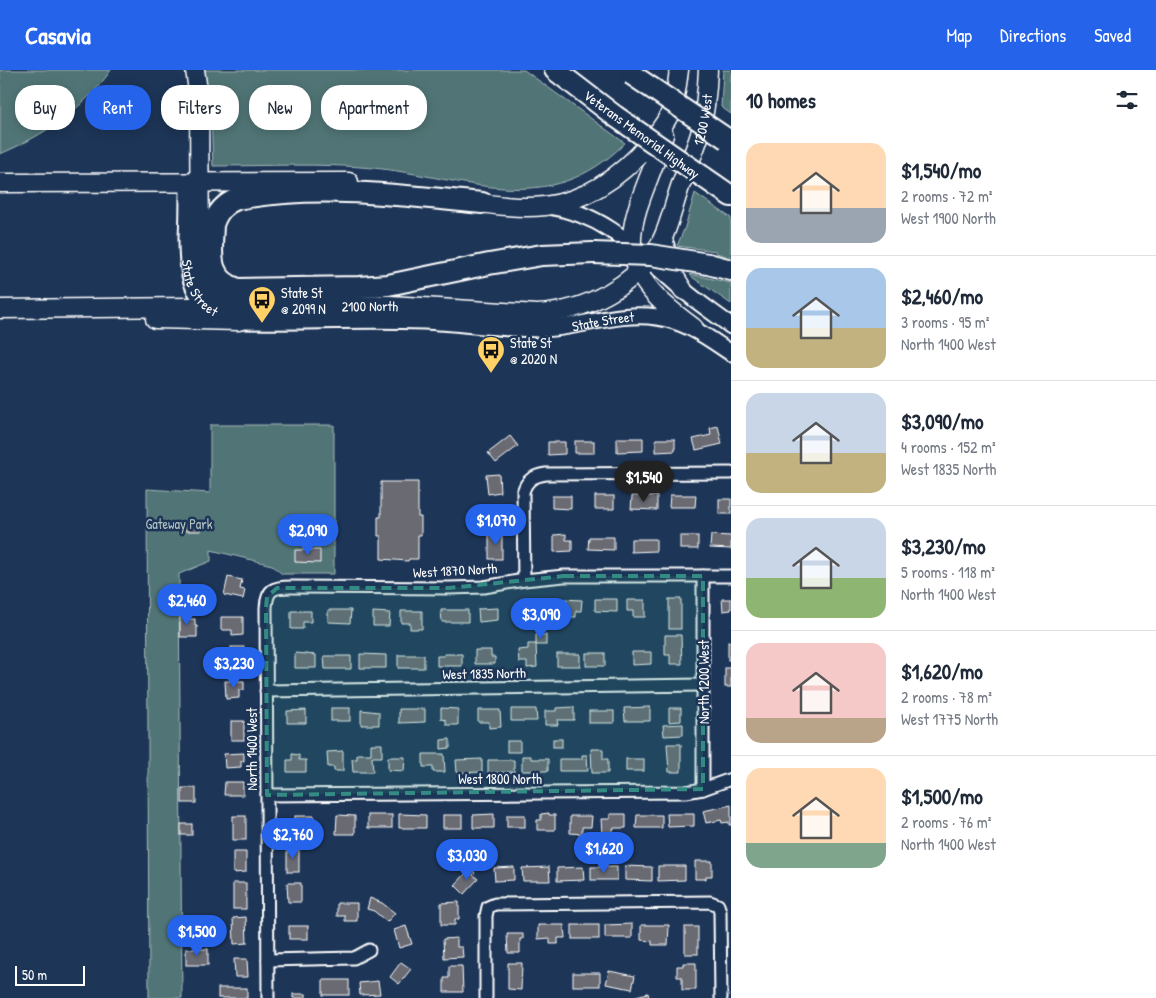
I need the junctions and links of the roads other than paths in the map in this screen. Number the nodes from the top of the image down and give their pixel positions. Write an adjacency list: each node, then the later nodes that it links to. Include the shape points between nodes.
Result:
1 (188, 70): 9 (highway)
2 (195, 70): 9 (highway, via 199,98)
3 (555, 70): 11 (highway, Veterans Memorial Highway, bridge)
4 (678, 70): 7 (highway)
5 (708, 70): 14 (highway, 1200 West, via 706,104 699,136)
6 (628, 72): 8 (highway, bridge)
7 (671, 113): 13 (highway, via 642,152 611,180 572,200); 15 (highway, via 634,220)
8 (729, 140)
9 (194, 182): 10 (highway); 12 (highway, via 362,183); 20 (main road, State Street, via 188,271 196,292); 22 (highway, via 202,274 219,298)
10 (0, 183)
11 (723, 191)
12 (482, 203): 13 (highway); 18 (highway, via 377,192 312,191 237,199 226,204 215,219 213,265 221,279 232,287 244,290)
13 (545, 206): 15 (main road, via 589,216)
14 (665, 233): 16 (highway); 19 (highway, via 669,267)
15 (631, 244): 16 (highway, via 633,257)
16 (643, 265): 19 (main road); 22 (highway, 2100 North, via 616,288 598,298 568,310 546,313 390,306); 24 (highway, via 655,296)
17 (731, 270): 18 (highway, bridge, via 651,255 542,255)
18 (388, 285): 22 (highway, via 340,296 286,300)
19 (683, 290): 23 (main road)
20 (210, 307): 21 (highway, 2100 North); 22 (highway, 2100 North)
21 (0, 310): 22 (highway, via 84,317)
22 (244, 312): 24 (main road, State Street, via 544,329 638,315 669,319)
23 (731, 326)
24 (694, 328): 25 (main road, State Street)
25 (731, 353)
26 (731, 473): 29 (street, via 546,474 530,478 523,492)
27 (703, 576): 28 (street, West 1870 North); 29 (street, West 1870 North, via 564,576); 31 (street, North 1200 West)
28 (731, 576)
29 (524, 580): 30 (street, West 1870 North, via 484,587 291,587)
30 (272, 590): 32 (street, North 1400 West, via 267,597 266,608)
31 (703, 685): 32 (street, West 1835 North); 34 (street, North 1200 West)
32 (266, 691): 35 (street, North 1400 West)
33 (731, 779): 34 (street, West 1800 North)
34 (703, 789): 35 (street, West 1800 North, via 686,792)
35 (267, 795): 37 (street, North 1400 West)
36 (369, 950): 37 (street, via 354,958)
37 (268, 960): 38 (street, North 1400 West)
38 (268, 998)
39 (486, 998): 40 (street, via 488,907 495,904 710,902 718,905 720,911)
40 (721, 998)

